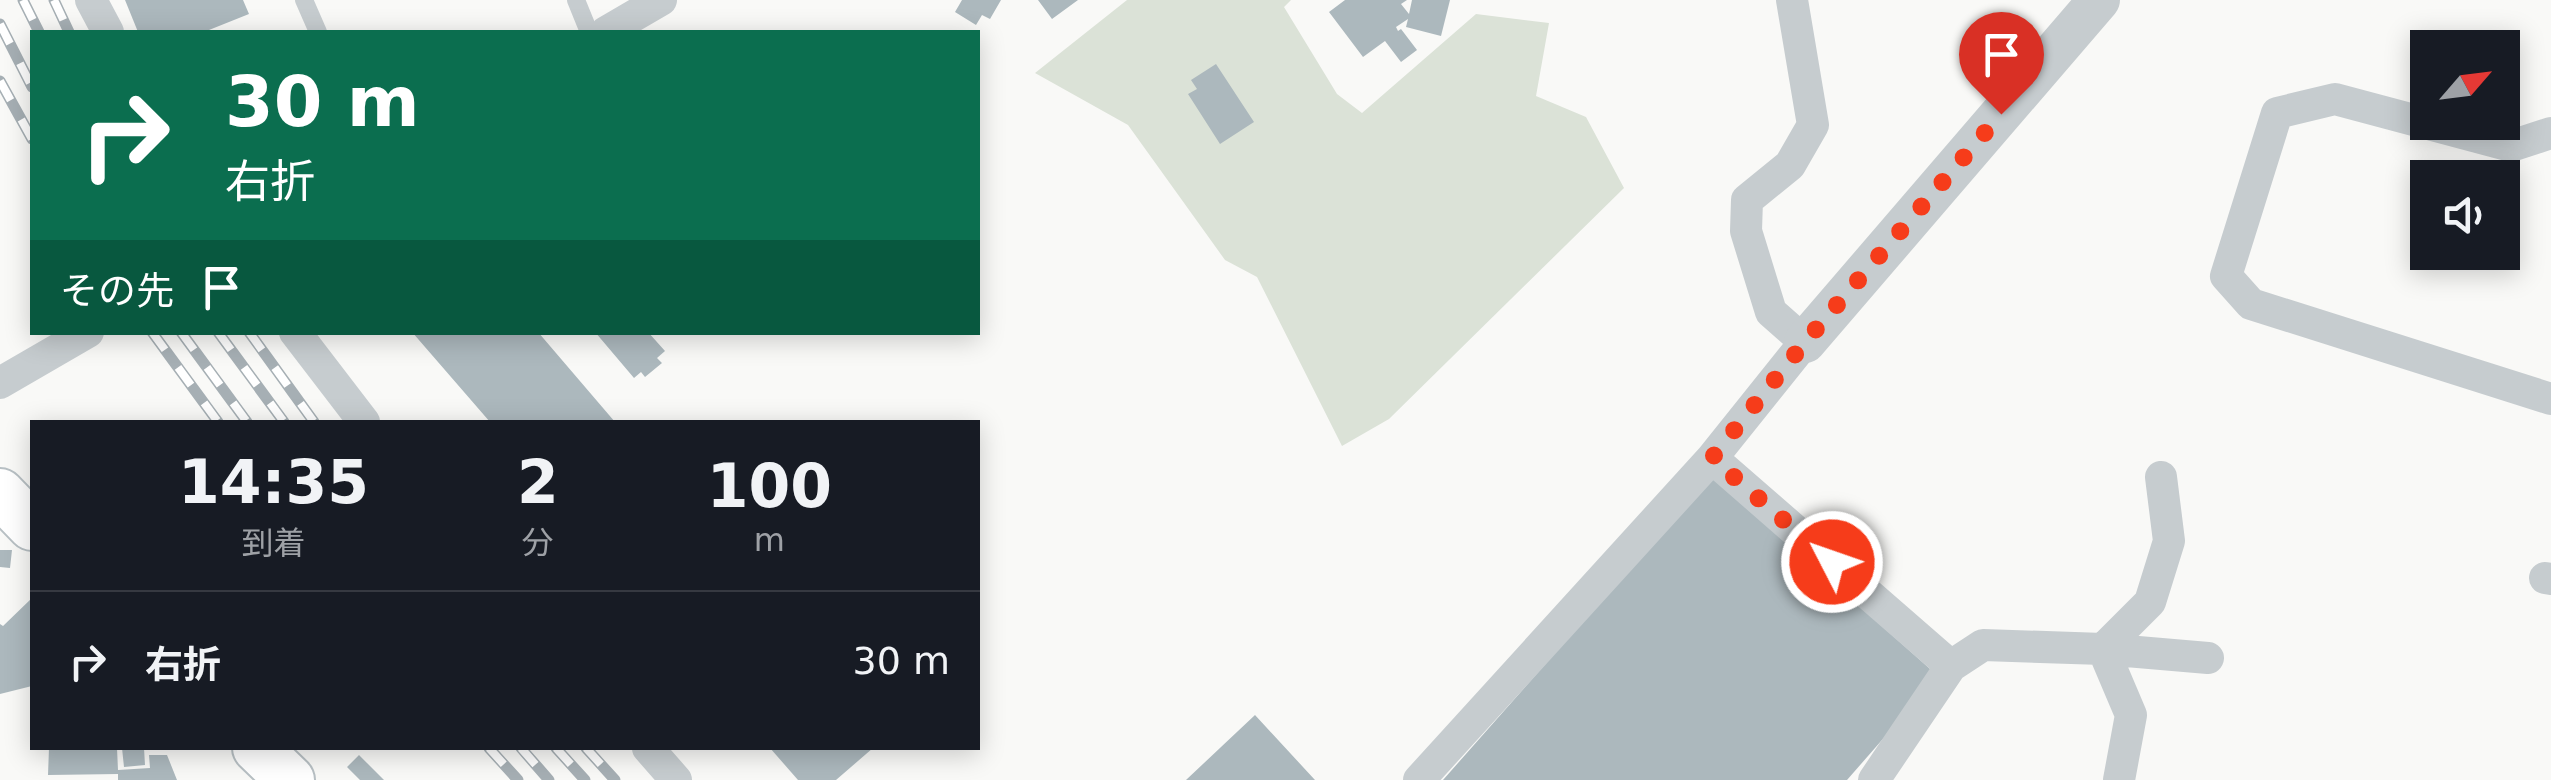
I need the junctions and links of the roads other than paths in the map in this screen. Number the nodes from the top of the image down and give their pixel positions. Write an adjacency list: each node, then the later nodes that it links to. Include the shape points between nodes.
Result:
1 (91, 0): 7 (street)
2 (304, 0): 8 (lane)
3 (576, 0): 9 (lane)
4 (661, 0): 10 (street)
5 (1792, 0): 14 (street, via 1813,125 1790,166 1746,200 1746,232 1770,312)
6 (2099, 0): 14 (street)
7 (107, 30)
8 (317, 30)
9 (588, 30)
10 (609, 30)
11 (2551, 133): 16 (street, via 2510,146 2335,99 2277,113 2226,276 2251,304)
12 (83, 335): 15 (street)
13 (296, 335): 17 (street)
14 (1805, 342): 18 (street)
15 (0, 384)
16 (2551, 399)
17 (362, 420)
18 (1712, 458): 24 (street); 29 (street)
19 (2160, 478): 22 (street, via 2169,541 2150,602)
20 (0, 494): 21 (main road)
21 (30, 524)
22 (2102, 650): 23 (street); 24 (street, via 1982,646); 31 (street, via 2130,715)
23 (2208, 658)
24 (1951, 666): 30 (street)
25 (259, 750): 27 (main road)
26 (650, 750): 28 (street)
27 (290, 780)
28 (676, 780)
29 (1419, 780)
30 (1874, 780)
31 (2118, 780)

